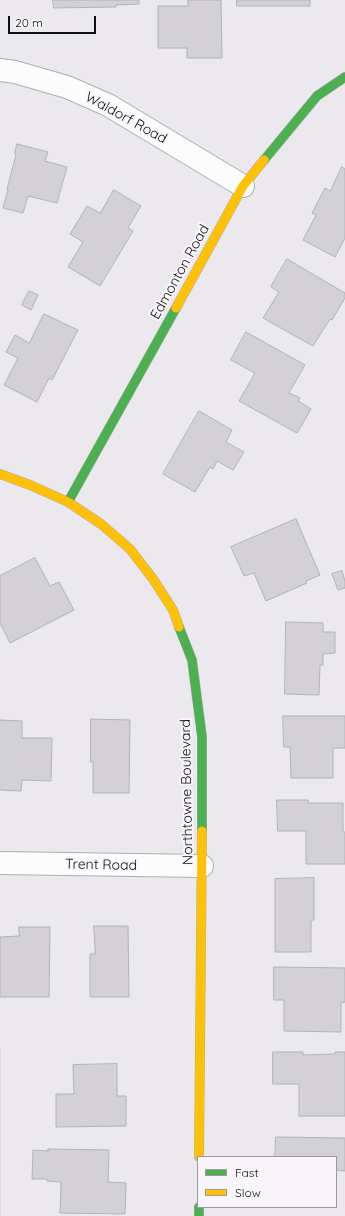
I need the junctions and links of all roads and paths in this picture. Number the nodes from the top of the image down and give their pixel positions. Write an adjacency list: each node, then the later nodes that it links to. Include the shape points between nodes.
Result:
1 (0, 70): 3 (street, Waldorf Road, via 67,87 108,105)
2 (345, 77): 3 (street, Edmonton Road, via 317,96)
3 (243, 186): 5 (street, Edmonton Road)
4 (0, 474): 5 (street, Northtowne Boulevard, via 30,484)
5 (68, 502): 7 (street, Northtowne Boulevard, via 101,524 130,549 174,610 192,660 202,737)
6 (0, 863): 7 (street, Trent Road)
7 (202, 866): 8 (street, Northtowne Boulevard)
8 (199, 1156)

